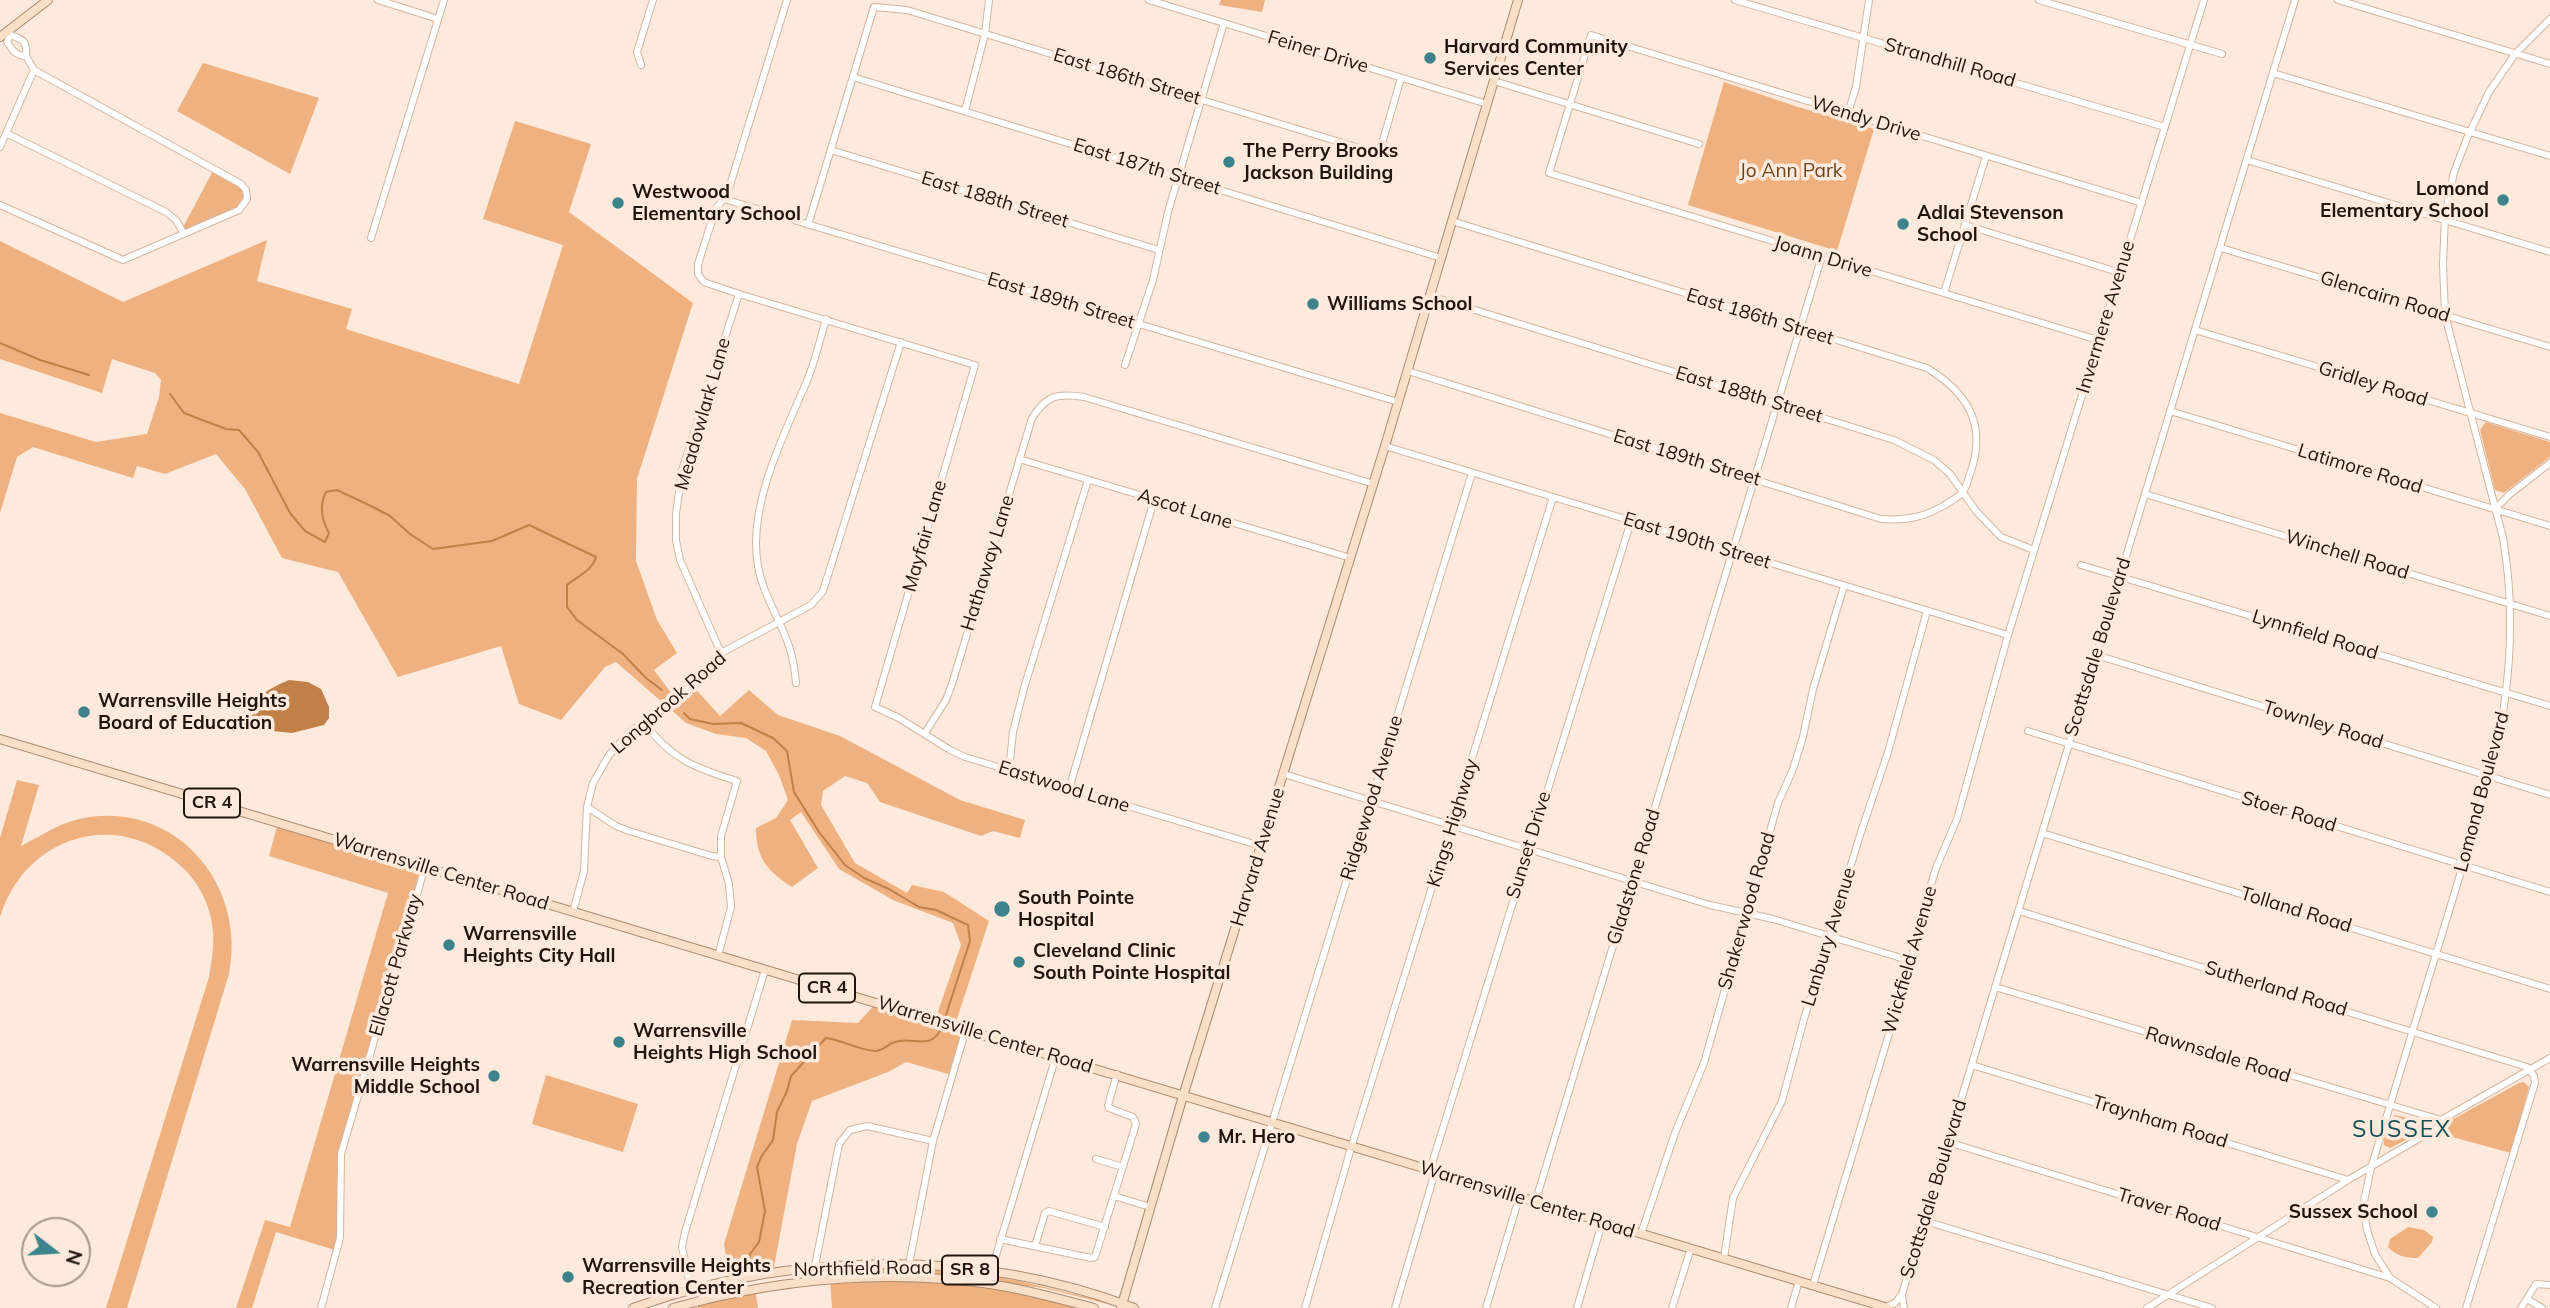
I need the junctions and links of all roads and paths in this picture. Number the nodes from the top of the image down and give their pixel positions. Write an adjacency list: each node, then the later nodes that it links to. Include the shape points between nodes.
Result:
1 (48, 0): 19 (main road)
2 (378, 0): 15 (street)
3 (444, 0): 15 (street)
4 (653, 0): 26 (street, via 637,52)
5 (787, 0): 47 (street)
6 (989, 0): 18 (street)
7 (1149, 0): 17 (street, Feiner Drive)
8 (1518, 0): 31 (main road, Harvard Avenue)
9 (1735, 0): 20 (street, Strandhill Road)
10 (1869, 0): 20 (street)
11 (2039, 0): 21 (street)
12 (2204, 0): 21 (street, Invermere Avenue)
13 (2295, 0): 28 (street, Scottsdale Boulevard)
14 (2338, 0): 23 (street)
15 (438, 19): 55 (street)
16 (2550, 19): 23 (street, Lomond Boulevard)
17 (1224, 23): 30 (street, Feiner Drive); 32 (street)
18 (985, 34): 29 (street, East 186th Street, via 907,10 874,7); 32 (street, East 186th Street); 35 (street)
19 (6, 35): 24 (street, via 14,52); 24 (street, via 22,40)
20 (1862, 38): 36 (street); 37 (street, Strandhill Road)
21 (2190, 45): 22 (street); 37 (street, Invermere Avenue)
22 (2222, 54)
23 (2515, 54): 25 (street); 38 (street, Lomond Boulevard)
24 (26, 56): 27 (street)
25 (2550, 64)
26 (641, 65)
27 (34, 70): 39 (street); 54 (street, via 246,190 248,197 239,210)
28 (2273, 73): 38 (street); 45 (street, Scottsdale Boulevard)
29 (853, 77): 35 (street, East 187th Street); 42 (street)
30 (1401, 78): 32 (street, East 186th Street, via 1379,154); 33 (street, Feiner Drive)
31 (1494, 81): 33 (main road, Harvard Avenue); 34 (street)
32 (1200, 100): 46 (street)
33 (1488, 104): 51 (main road, Harvard Avenue)
34 (1570, 104): 36 (street, Wendy Drive, via 1591,35); 40 (street); 59 (street, Joann Drive, via 1549,173)
35 (965, 111): 46 (street, East 187th Street)
36 (1848, 113): 43 (street, Wendy Drive)
37 (2165, 127): 48 (street, Invermere Avenue)
38 (2470, 131): 44 (street); 50 (street, Lomond Boulevard, via 2454,172)
39 (6, 132): 41 (street); 54 (street, via 166,212)
40 (1699, 144)
41 (0, 147)
42 (831, 150): 52 (street); 57 (street, East 188th Street)
43 (1986, 156): 48 (street, Wendy Drive); 53 (street)
44 (2550, 156)
45 (2247, 160): 50 (street); 56 (street, Scottsdale Boulevard)
46 (1179, 177): 57 (street); 60 (street, East 187th Street)
47 (724, 199): 52 (street, East 189th Street); 63 (street, via 716,208 698,274 704,282)
48 (2142, 203): 61 (street, Invermere Avenue)
49 (0, 205): 54 (street, via 123,260)
50 (2445, 220): 58 (street); 65 (street, Lomond Boulevard)
51 (1452, 221): 60 (main road, Harvard Avenue); 68 (street, East 186th Street)
52 (808, 225): 67 (street, East 189th Street)
53 (1965, 225): 61 (street); 62 (street)
54 (184, 234)
55 (370, 238)
56 (2221, 247): 65 (street, Glencairn Road); 69 (street, Scottsdale Boulevard)
57 (1159, 250): 67 (street)
58 (2550, 252)
59 (1822, 256): 62 (street, Joann Drive); 68 (street, Gladstone Road)
60 (1441, 258): 64 (main road, Harvard Avenue)
61 (2118, 272): 70 (street, Invermere Avenue)
62 (1944, 293): 70 (street, Joann Drive)
63 (739, 294): 66 (street); 105 (street, Meadowlark Lane, via 682,470 676,513 680,560)
64 (1430, 296): 74 (main road, Harvard Avenue); 76 (street, East 188th Street)
65 (2445, 316): 72 (street, Glencairn Road); 78 (street, Lomond Boulevard)
66 (826, 319): 71 (street); 103 (street, via 808,378 777,446 761,506 758,564)
67 (1139, 324): 73 (street); 75 (street, East 189th Street)
68 (1799, 329): 76 (street, Gladstone Road); 87 (street, East 186th Street, via 1927,368 1945,379 1969,406 1978,440)
69 (2195, 330): 77 (street, Scottsdale Boulevard); 78 (street, Gridley Road)
70 (2098, 341): 94 (street, Invermere Avenue)
71 (901, 342): 103 (street, Longbrook Road, via 823,591 811,605); 110 (street, Mayfair Lane, via 975,365)
72 (2550, 347)
73 (1125, 365)
74 (1408, 371): 75 (main road, Harvard Avenue); 85 (street, East 189th Street)
75 (1398, 402): 80 (main road, Harvard Avenue)
76 (1778, 405): 85 (street, Gladstone Road); 87 (street, East 188th Street, via 1916,450 1950,474)
77 (2170, 411): 88 (street, Scottsdale Boulevard); 91 (street, Latimore Road)
78 (2470, 413): 79 (street, Gridley Road); 91 (street, Lomond Boulevard)
79 (2550, 437)
80 (1385, 446): 83 (street, East 190th Street); 86 (main road, Harvard Avenue)
81 (1019, 459): 84 (street, Ascot Lane); 86 (street, Hathaway Lane, via 1040,406 1054,396 1084,397); 113 (street, Hathaway Lane, via 952,684)
82 (2550, 463): 91 (street)
83 (1472, 473): 89 (street, East 190th Street); 121 (street, Ridgewood Avenue)
84 (1088, 480): 90 (street, Ascot Lane); 116 (street, via 1024,688)
85 (1755, 480): 87 (street, East 189th Street, via 1890,520 1928,514); 95 (street, Gladstone Road)
86 (1374, 484): 96 (main road, Harvard Avenue)
87 (1963, 493): 94 (street, East 188th Street, via 2001,537)
88 (2145, 494): 98 (street, Scottsdale Boulevard); 100 (street, Winchell Road)
89 (1553, 497): 92 (street, East 190th Street); 123 (street, Kings Highway)
90 (1154, 500): 96 (street, Ascot Lane); 119 (street)
91 (2495, 509): 93 (street, Latimore Road); 100 (street, Lomond Boulevard)
92 (1631, 521): 95 (street, East 190th Street); 126 (street, Sunset Drive)
93 (2550, 526)
94 (2034, 550): 104 (street, Invermere Avenue)
95 (1733, 552): 99 (street, East 190th Street); 130 (street, Gladstone Road)
96 (1351, 558): 117 (main road, Harvard Avenue)
97 (2081, 565): 98 (street, Lynnfield Road)
98 (2119, 576): 106 (street, Scottsdale Boulevard); 108 (street, Lynnfield Road)
99 (1844, 586): 101 (street, East 190th Street); 134 (street, Shakerwood Road, via 1803,737)
100 (2511, 604): 102 (street, Winchell Road); 108 (street, Lomond Boulevard)
101 (1927, 611): 104 (street, East 190th Street); 135 (street, Lanbury Avenue)
102 (2550, 616)
103 (780, 623): 105 (street, Longbrook Road); 107 (street)
104 (2008, 635): 138 (street, Wickfield Avenue, via 1967,787 1936,868)
105 (721, 653): 111 (street, Longbrook Road, via 701,679)
106 (2096, 655): 115 (street, Scottsdale Boulevard); 118 (street, Townley Road)
107 (796, 683)
108 (2508, 693): 109 (street, Lynnfield Road); 118 (street, Lomond Boulevard)
109 (2550, 706)
110 (874, 707): 113 (street, Eastwood Lane)
111 (643, 722): 122 (street, Longbrook Road, via 609,755 593,783); 127 (street, via 679,758 737,781 723,824)
112 (2028, 731): 115 (street, Stoer Road)
113 (925, 733): 116 (street, Eastwood Lane, via 950,750)
114 (0, 739): 129 (main road, Warrensville Center Road / CR 4)
115 (2068, 744): 124 (street, Scottsdale Boulevard); 128 (street, Stoer Road)
116 (1009, 771): 119 (street, Eastwood Lane)
117 (1284, 774): 121 (street); 125 (main road, Harvard Avenue)
118 (2490, 776): 120 (street, Townley Road); 128 (street, Lomond Boulevard)
119 (1069, 789): 125 (street, Eastwood Lane)
120 (2550, 795)
121 (1370, 802): 123 (street); 152 (street, Ridgewood Avenue)
122 (587, 807): 127 (street, via 629,831); 133 (street, Longbrook Road, via 584,871)
123 (1452, 827): 126 (street); 155 (street, Kings Highway)
124 (2042, 833): 132 (street, Scottsdale Boulevard); 136 (street, Tolland Road)
125 (1261, 846): 149 (main road, Harvard Avenue)
126 (1527, 851): 130 (street); 159 (street, Sunset Drive)
127 (721, 857): 137 (street, via 731,907)
128 (2463, 865): 131 (street, Stoer Road); 136 (street, Lomond Boulevard)
129 (425, 867): 133 (main road, Warrensville Center Road / CR 4); 188 (street, Ellacott Parkway, via 341,1154 340,1240)
130 (1633, 882): 134 (street); 163 (street, Gladstone Road)
131 (2550, 892)
132 (2019, 911): 140 (street, Scottsdale Boulevard); 143 (street, Sutherland Road)
133 (573, 912): 137 (main road, Warrensville Center Road / CR 4)
134 (1745, 914): 135 (street); 168 (street, Shakerwood Road, via 1704,1063)
135 (1829, 936): 138 (street); 173 (street, Lanbury Avenue, via 1782,1101 1733,1199)
136 (2436, 953): 141 (street, Tolland Road); 143 (street, Lomond Boulevard)
137 (718, 956): 139 (main road, Warrensville Center Road / CR 4)
138 (1911, 961): 180 (street, Wickfield Avenue)
139 (765, 970): 142 (main road, Warrensville Center Road / CR 4); 182 (street, via 685,1232 682,1247)
140 (1995, 987): 146 (street, Scottsdale Boulevard); 150 (street, Rawnsdale Road)
141 (2550, 989)
142 (967, 1030): 144 (main road, Warrensville Center Road / CR 4); 153 (street)
143 (2413, 1031): 147 (street, Sutherland Road); 150 (street, Lomond Boulevard)
144 (1056, 1056): 148 (main road, Warrensville Center Road / CR 4); 170 (street)
145 (2550, 1058): 147 (street)
146 (1972, 1065): 154 (street, Scottsdale Boulevard); 160 (street, Traynham Road)
147 (2531, 1070): 151 (street); 204 (street, via 2534,1087)
148 (1117, 1074): 149 (main road, Warrensville Center Road / CR 4); 157 (street, via 1108,1105 1136,1120)
149 (1183, 1096): 152 (main road, Warrensville Center Road / CR 4); 164 (main road, Harvard Avenue)
150 (2390, 1107): 151 (street, Rawnsdale Road); 158 (street, Lomond Boulevard)
151 (2441, 1121): 158 (street, via 2437,1128)
152 (1271, 1123): 155 (main road, Warrensville Center Road / CR 4); 193 (street, Ridgewood Avenue)
153 (933, 1141): 174 (street); 175 (street, via 867,1126 850,1130 839,1144)
154 (1948, 1142): 165 (street, Scottsdale Boulevard); 169 (street, Traver Road)
155 (1352, 1148): 159 (main road, Warrensville Center Road / CR 4); 194 (street, Kings Highway)
156 (1096, 1159): 157 (street)
157 (1123, 1167): 161 (street)
158 (2371, 1168): 160 (street); 177 (street, Lomond Boulevard, via 2363,1206 2367,1230)
159 (1432, 1171): 162 (main road, Warrensville Center Road / CR 4); 195 (street, Sunset Drive)
160 (2348, 1180): 169 (street)
161 (1114, 1196): 164 (street); 167 (street)
162 (1519, 1198): 163 (main road, Warrensville Center Road / CR 4); 196 (street)
163 (1535, 1203): 166 (main road, Warrensville Center Road / CR 4)
164 (1150, 1207): 186 (main road, Harvard Avenue)
165 (1924, 1221): 183 (street, Scottsdale Boulevard); 184 (street)
166 (1602, 1223): 168 (main road, Warrensville Center Road / CR 4); 197 (street)
167 (1105, 1227): 171 (street, via 1097,1254 1091,1258); 171 (street, via 1049,1210)
168 (1641, 1234): 172 (main road, Warrensville Center Road / CR 4)
169 (2257, 1237): 177 (street, Traver Road); 184 (street)
170 (1000, 1239): 171 (street); 176 (street)
171 (1035, 1246)
172 (1690, 1248): 173 (main road, Warrensville Center Road / CR 4); 198 (street)
173 (1724, 1258): 179 (main road, Warrensville Center Road / CR 4)
174 (909, 1264): 175 (main road, Northfield Road / SR 8); 176 (main road, Northfield Road / SR 8)
175 (815, 1266): 178 (street); 182 (main road, Northfield Road / SR 8)
176 (990, 1272): 186 (main road, Northfield Road / SR 8, via 1075,1290)
177 (2390, 1278): 203 (street, Lomond Boulevard)
178 (814, 1280): 190 (main road, Northfield Road / SR 8); 191 (main road, Northfield Road / SR 8, via 959,1280)
179 (1799, 1281): 180 (main road, Warrensville Center Road / CR 4); 199 (street)
180 (1813, 1285): 187 (main road, Warrensville Center Road / CR 4)
181 (2550, 1285): 185 (street, via 2536,1284)
182 (691, 1289): 189 (main road, Northfield Road / SR 8)
183 (1902, 1294): 187 (street, Scottsdale Boulevard); 200 (street, Scottsdale Boulevard)
184 (2169, 1295): 201 (street); 202 (street)
185 (2527, 1298): 205 (street); 206 (street)
186 (1121, 1306): 192 (main road, Northfield Road / SR 8)
187 (1886, 1307)
188 (321, 1308)
189 (633, 1308)
190 (673, 1308)
191 (1094, 1308)
192 (1134, 1308)
193 (1214, 1308)
194 (1305, 1308)
195 (1395, 1308)
196 (1486, 1308)
197 (1577, 1308)
198 (1672, 1308)
199 (1791, 1308)
200 (1904, 1308)
201 (2147, 1308)
202 (2212, 1308)
203 (2436, 1308)
204 (2466, 1308)
205 (2521, 1308)
206 (2542, 1308)

